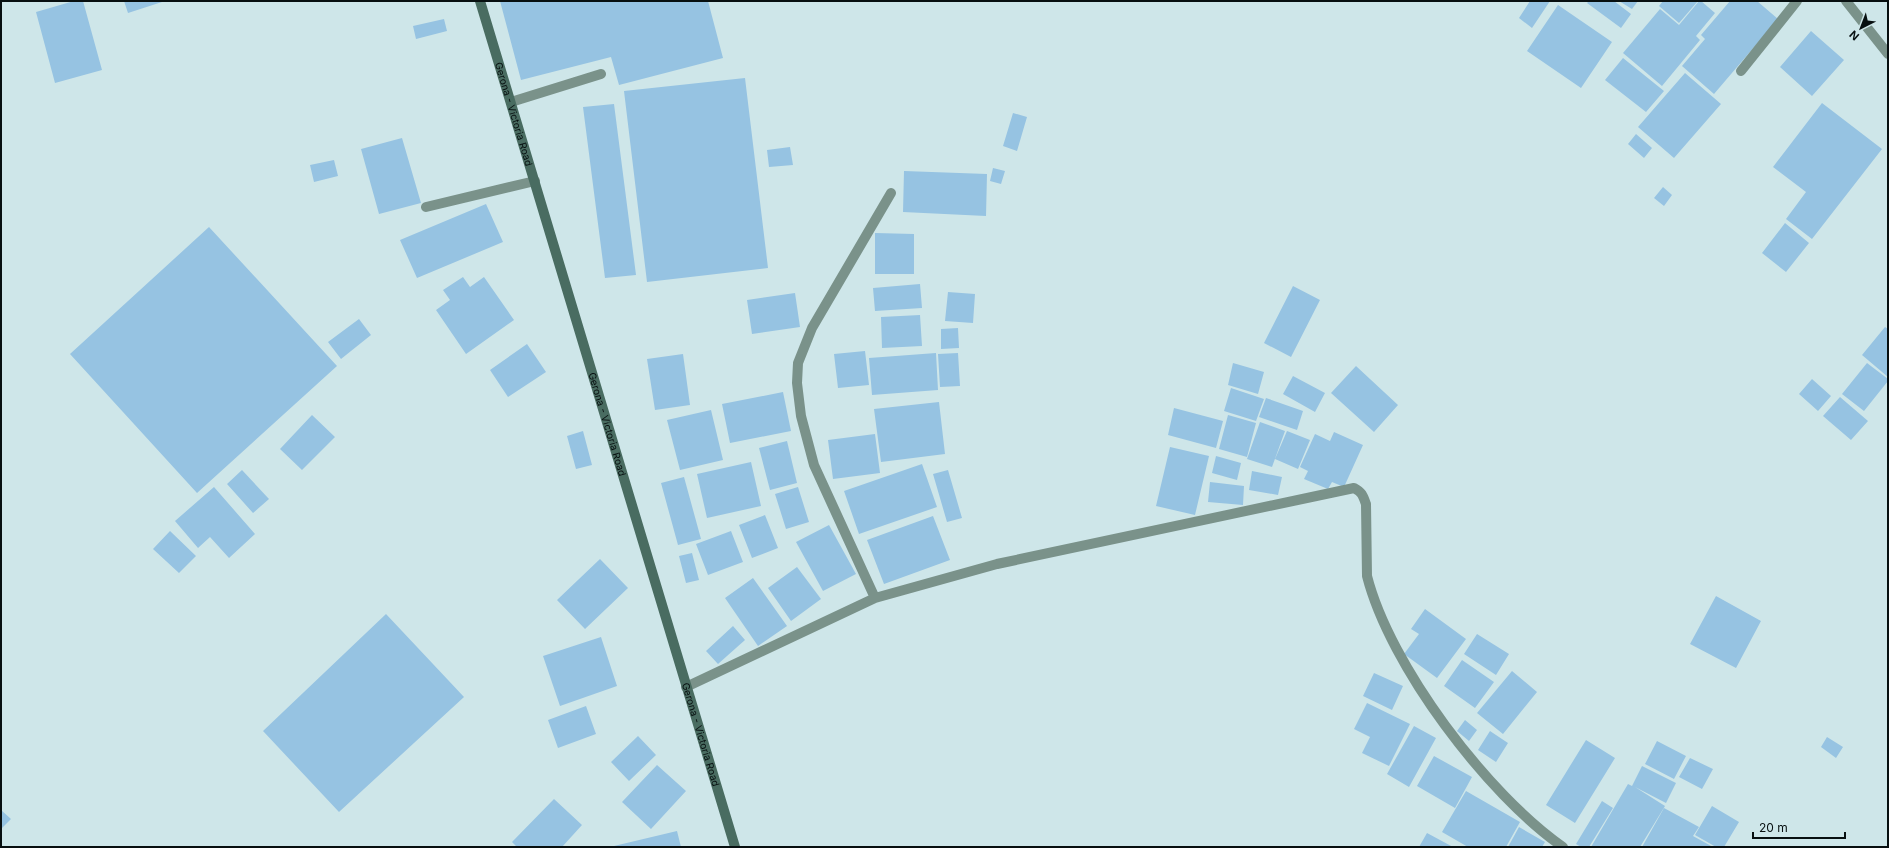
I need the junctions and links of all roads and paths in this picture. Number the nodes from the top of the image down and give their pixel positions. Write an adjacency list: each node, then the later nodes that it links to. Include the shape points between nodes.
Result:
1 (480, 1): 7 (main road, Gerona - Victoria Road)
2 (1797, 1): 5 (street)
3 (1846, 1): 4 (street)
4 (1888, 54)
5 (1741, 71)
6 (601, 74): 7 (street)
7 (511, 102): 8 (main road, Gerona - Victoria Road)
8 (535, 181): 10 (street); 12 (main road, Gerona - Victoria Road)
9 (891, 193): 11 (street, via 812,328 798,363 796,383 801,416 814,465)
10 (426, 207)
11 (875, 598): 12 (street); 14 (street, via 997,564 1354,488 1360,491 1366,504 1367,576 1370,587 1388,631 1418,684 1460,746 1524,816)
12 (686, 687): 13 (main road, Gerona - Victoria Road)
13 (735, 847)
14 (1563, 847)

